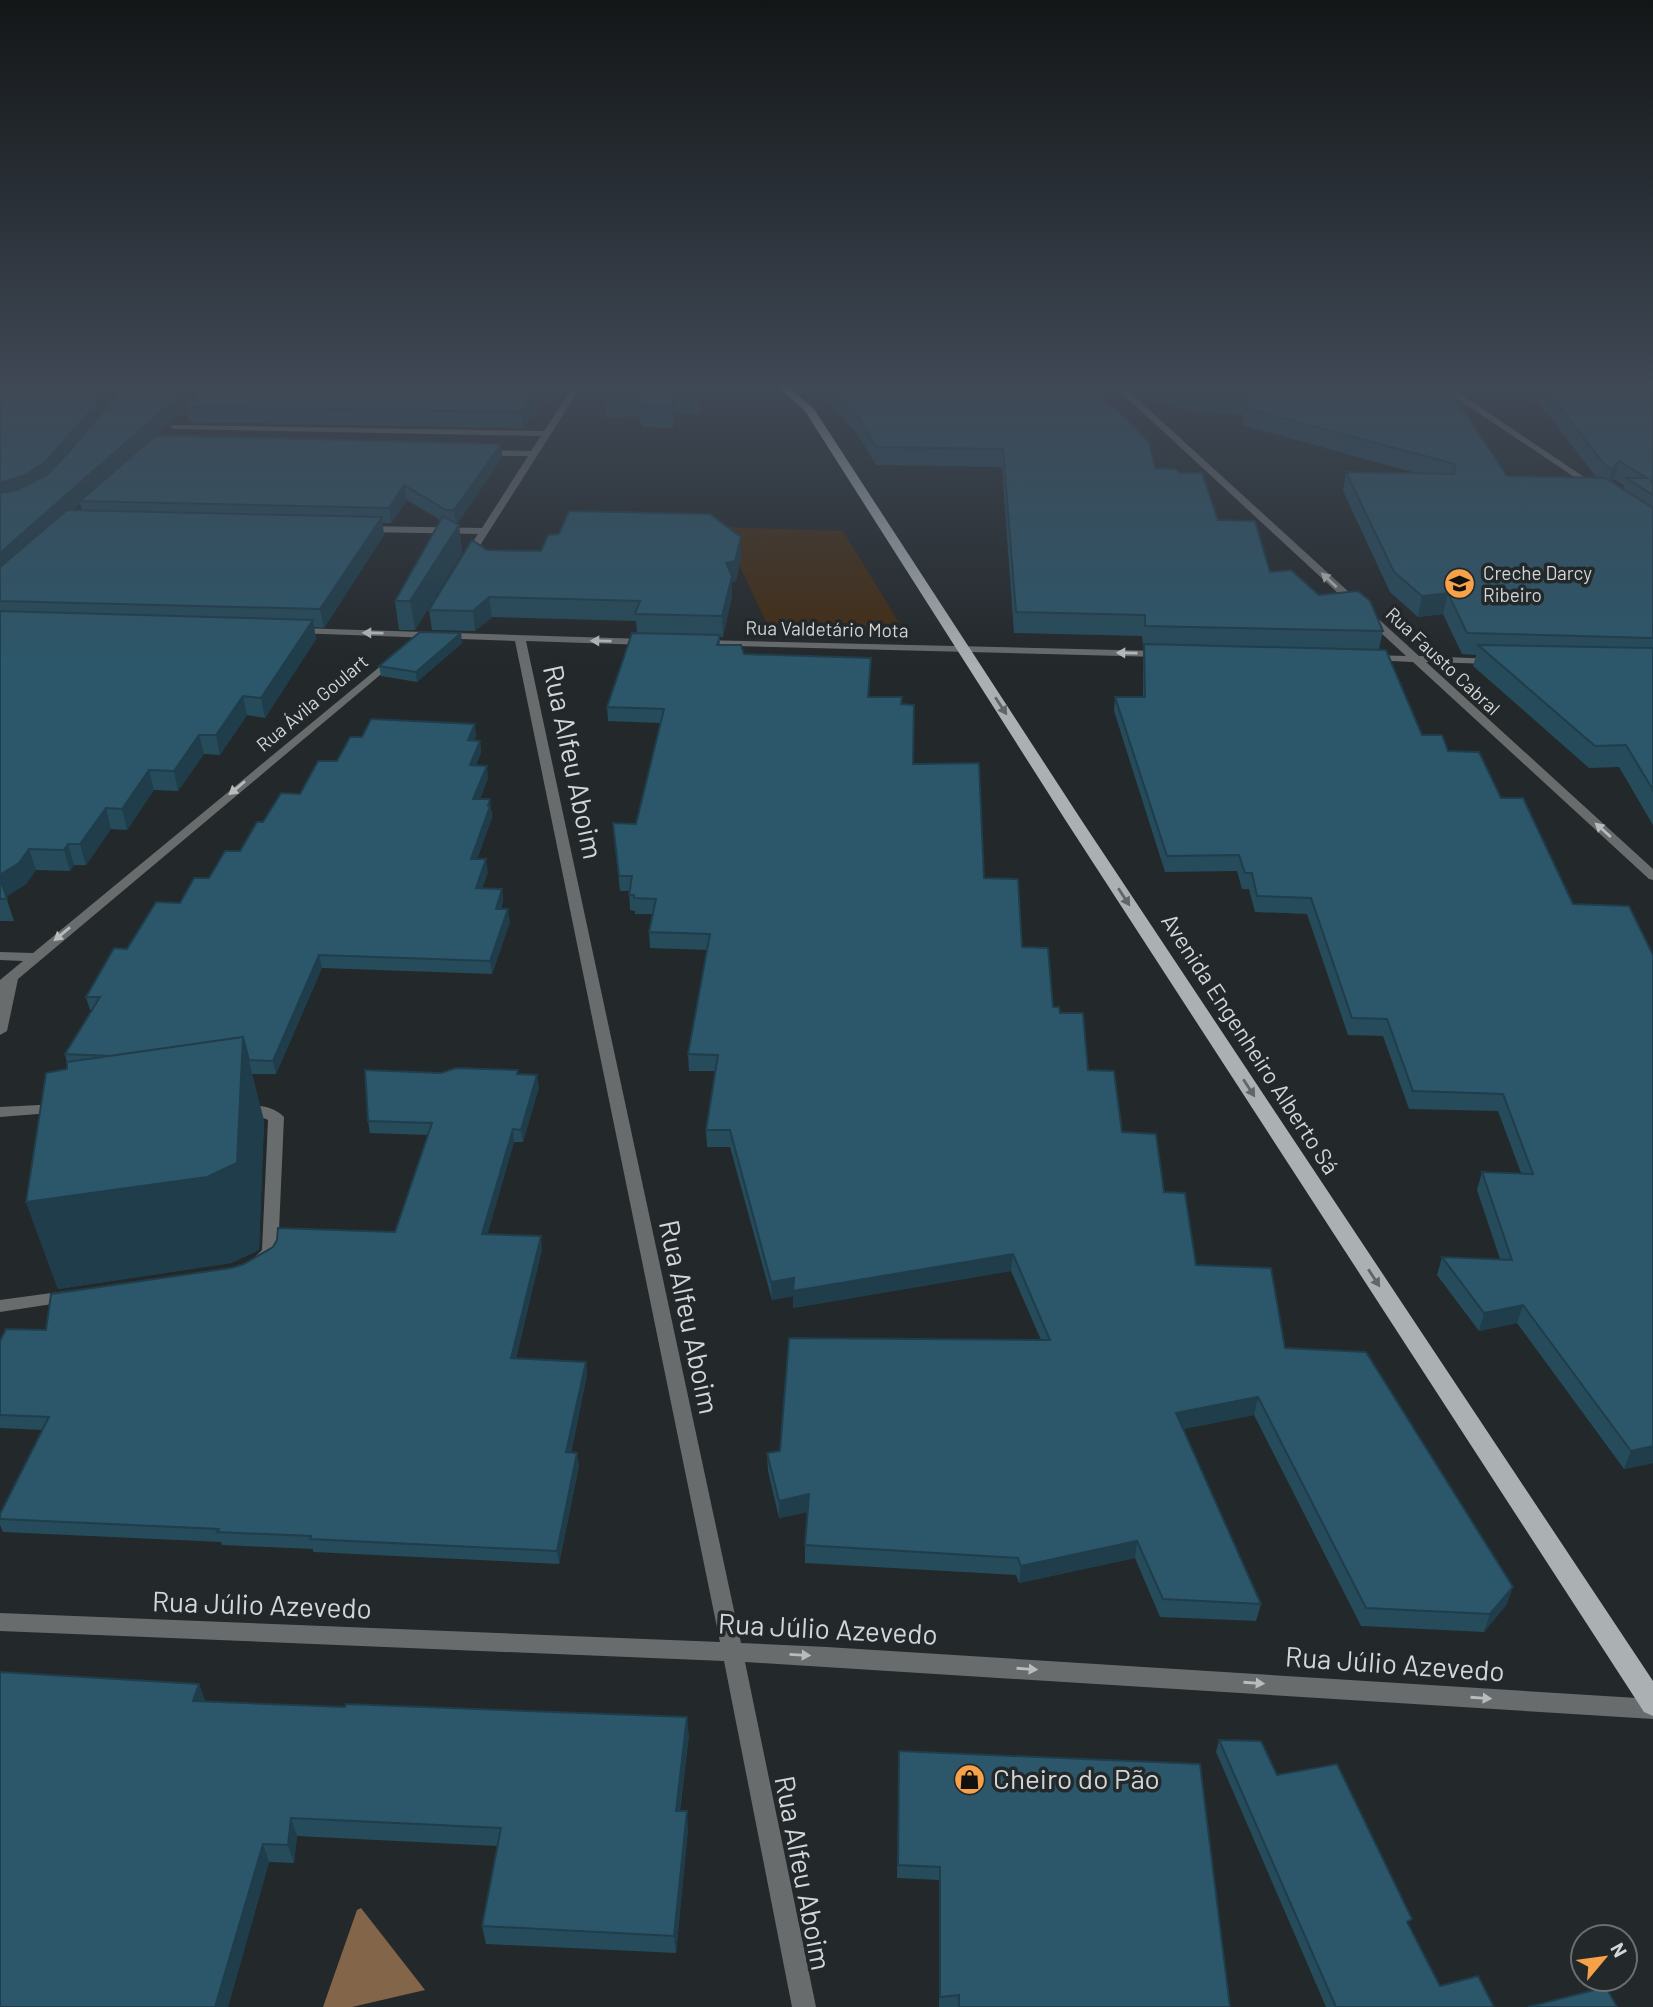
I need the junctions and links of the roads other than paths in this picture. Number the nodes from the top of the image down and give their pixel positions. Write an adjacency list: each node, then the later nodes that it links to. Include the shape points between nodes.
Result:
1 (518, 479): 7 (street)
2 (854, 479): 15 (main road, Avenida Engenheiro Alberto Sá)
3 (1219, 479): 18 (street, Rua Fausto Cabral, one-way to 3)
4 (1582, 479): 5 (street)
5 (1608, 496)
6 (358, 528): 7 (street)
7 (484, 531): 8 (street)
8 (458, 574)
9 (429, 622): 11 (street, Rua Ávila Goulart)
10 (289, 631): 11 (street, one-way to 10)
11 (421, 634): 12 (street); 22 (street, Rua Ávila Goulart, one-way to 22)
12 (520, 639): 13 (street, one-way to 12); 32 (street, Rua Alfeu Aboim)
13 (656, 642)
14 (683, 643): 15 (street, Rua Valdetário Mota)
15 (963, 649): 16 (street, Rua Valdetário Mota, one-way to 15); 33 (main road, Avenida Engenheiro Alberto Sá, one-way to 33)
16 (1175, 654)
17 (1356, 658): 18 (street)
18 (1415, 660): 19 (street); 20 (street, Rua Fausto Cabral, one-way to 18)
19 (1500, 661)
20 (1653, 876)
21 (0, 956): 22 (street)
22 (34, 957): 23 (street, Rua Ávila Goulart)
23 (6, 982): 24 (street)
24 (0, 1031)
25 (74, 1109): 27 (street)
26 (232, 1110): 28 (street, via 259,1110 276,1117 270,1253)
27 (0, 1112)
28 (244, 1268)
29 (84, 1294): 30 (street)
30 (0, 1306)
31 (0, 1622): 32 (street, Rua Júlio Azevedo)
32 (732, 1651): 33 (street, Rua Júlio Azevedo, one-way to 33); 34 (street, Rua Alfeu Aboim)
33 (1653, 1706)
34 (804, 2007)

